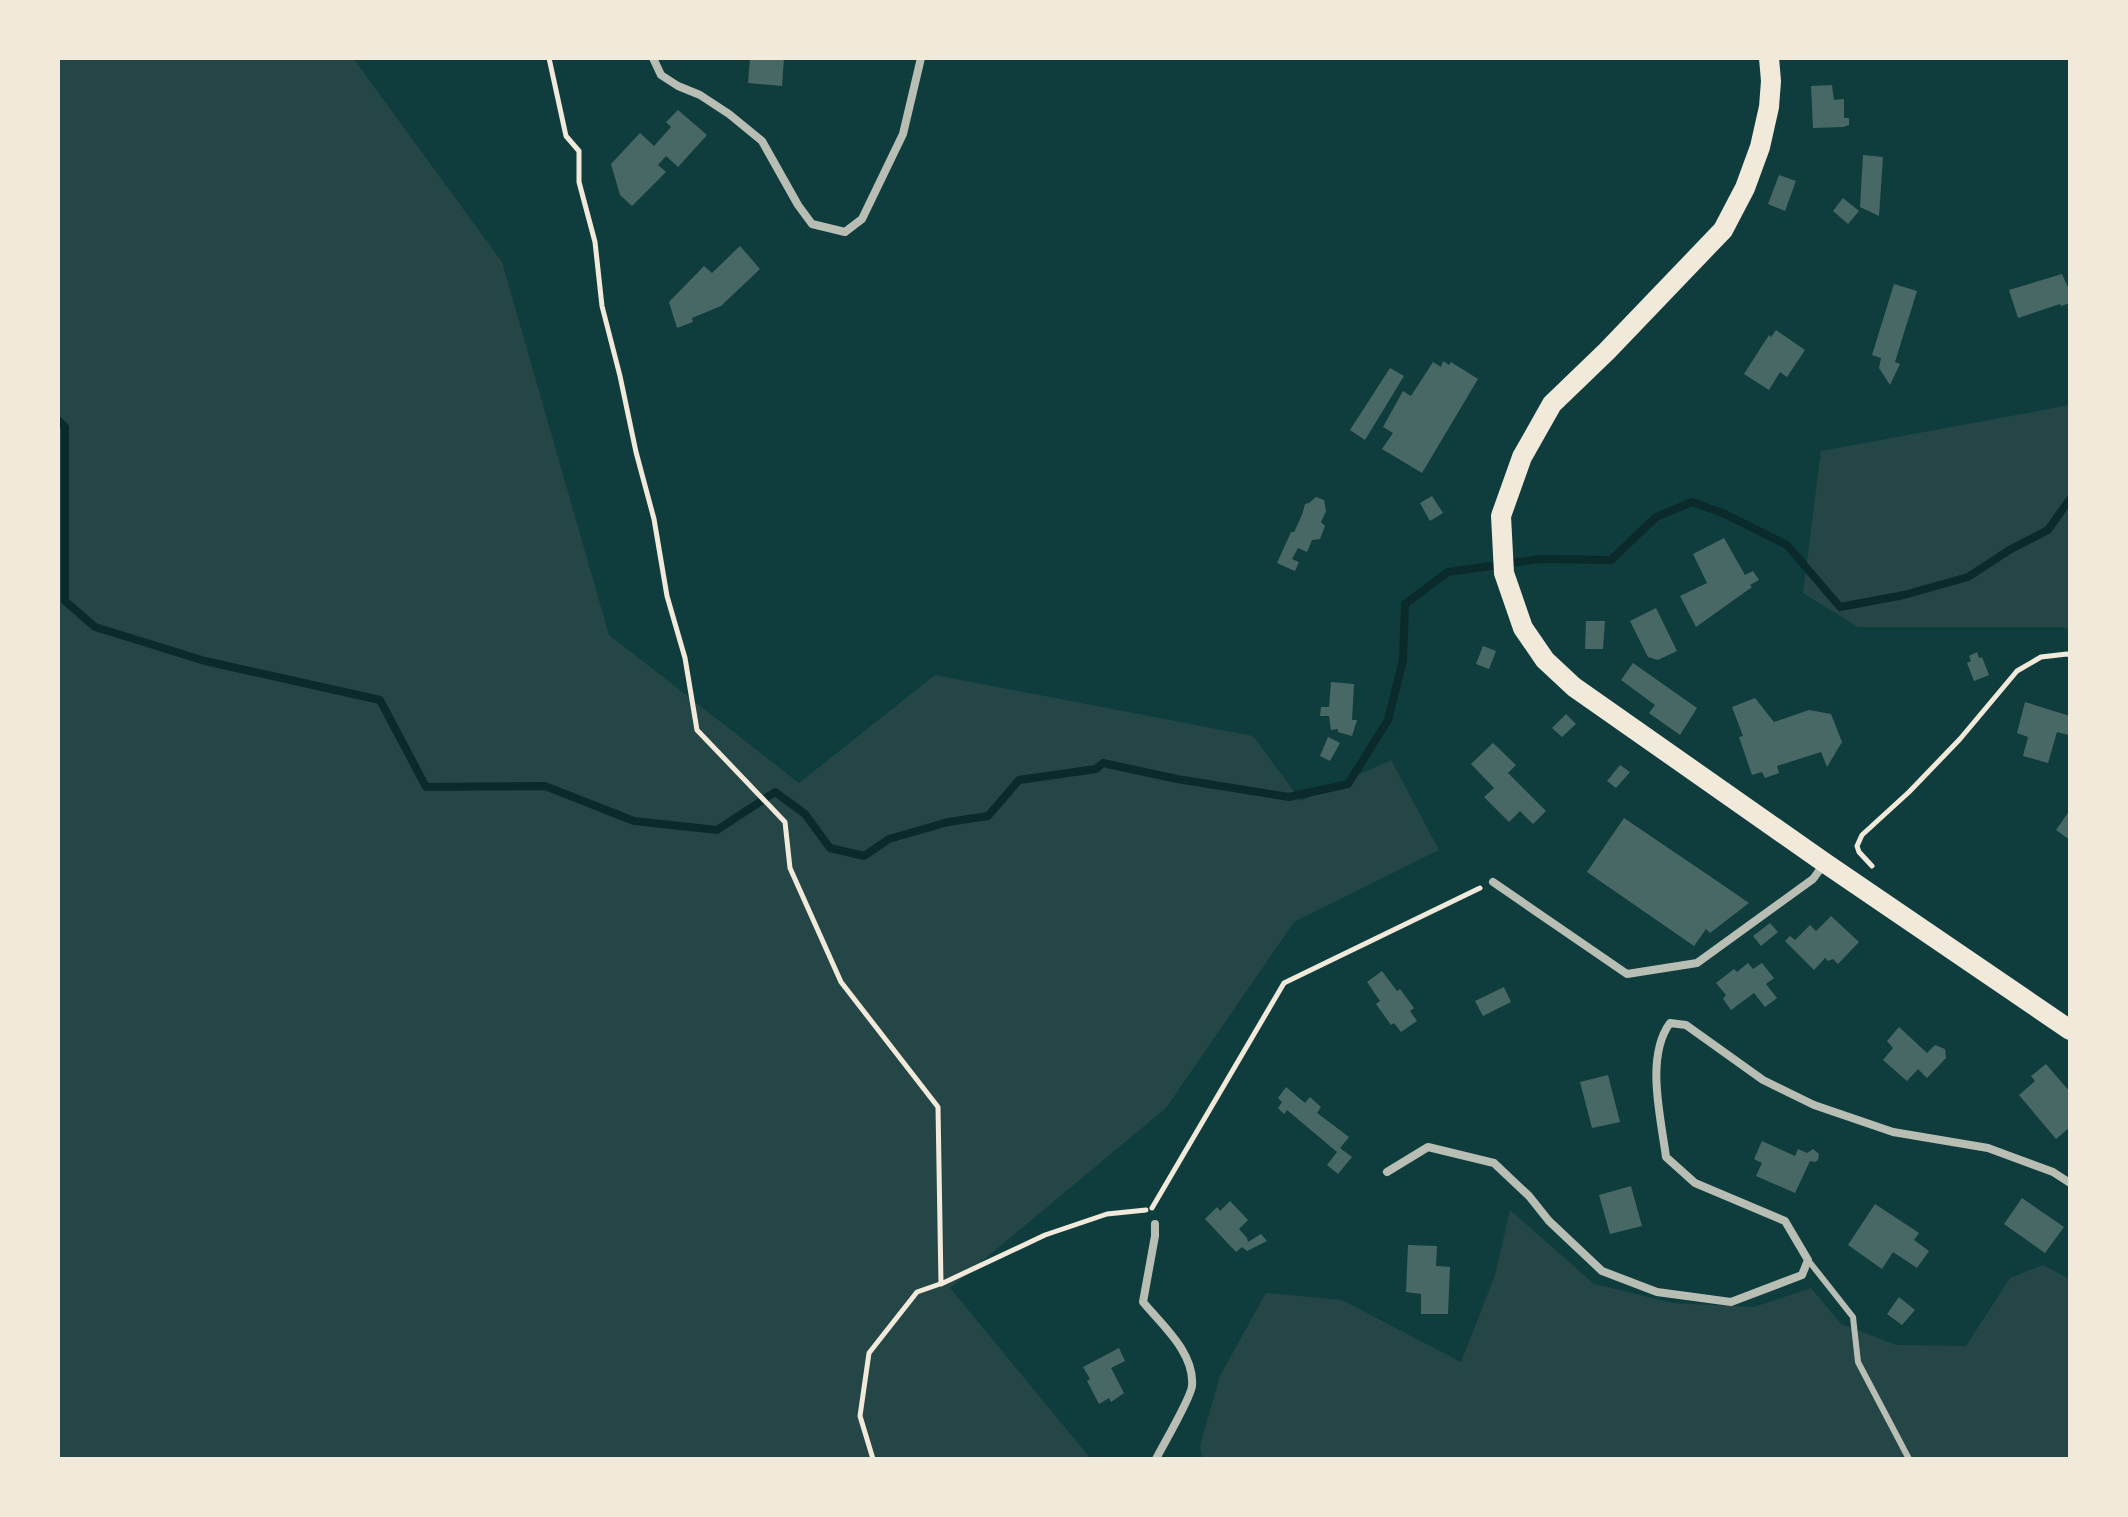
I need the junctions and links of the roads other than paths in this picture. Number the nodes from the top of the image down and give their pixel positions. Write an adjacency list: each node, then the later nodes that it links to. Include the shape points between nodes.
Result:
1 (653, 58): 2 (street, via 661,75 700,95 762,141 812,224 845,232 862,219 903,134)
2 (921, 58)
3 (1769, 58): 4 (main road, via 1769,107 1745,188 1723,230 1552,404 1522,457 1501,516 1504,573 1523,628 1545,660 1574,687)
4 (1825, 863): 5 (street, via 1813,879 1697,963 1627,974); 6 (main road)
5 (1493, 882)
6 (2070, 1030)
7 (1387, 1172): 10 (street, via 1428,1147 1494,1163 1602,1271 1657,1292 1731,1302 1802,1275)
8 (2070, 1183): 10 (street, via 1988,1148 1893,1132 1814,1105 1763,1080 1686,1025 1670,1023 1663,1033 1656,1073 1666,1157 1695,1183 1785,1221)
9 (1155, 1224): 11 (street, via 1143,1302 1183,1350 1192,1388)
10 (1808, 1260): 12 (lane, via 1853,1317 1858,1362)
11 (1156, 1459)
12 (1909, 1459)

